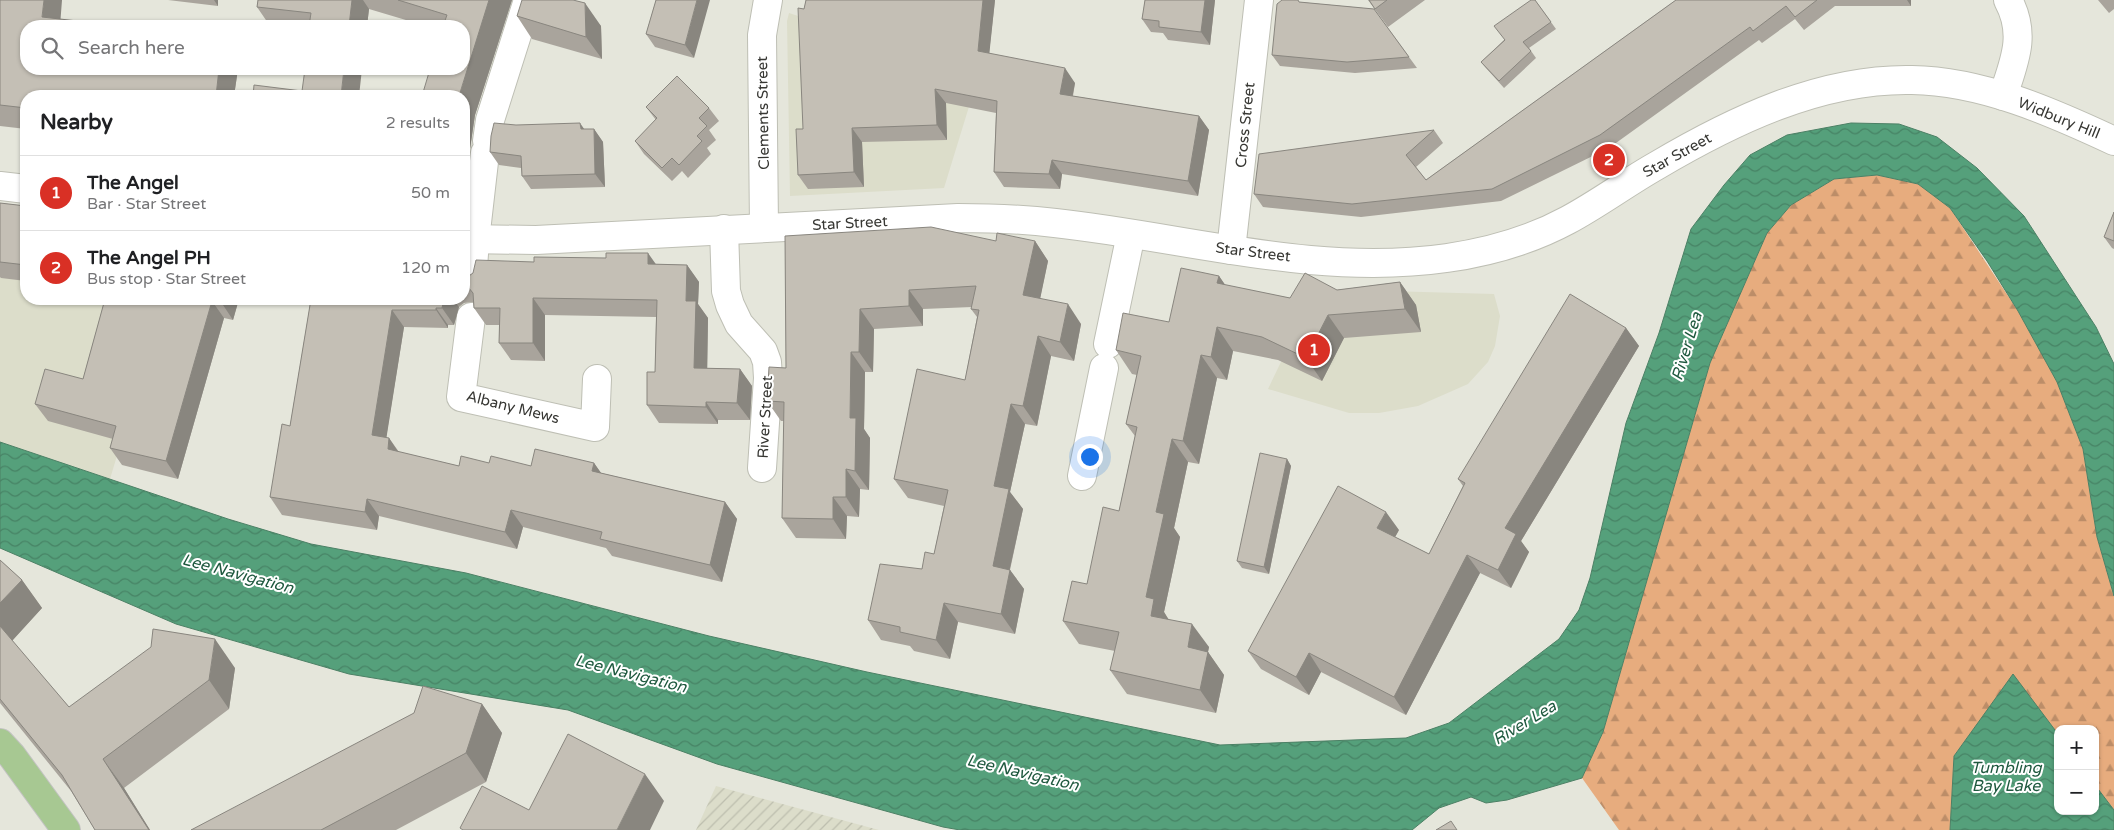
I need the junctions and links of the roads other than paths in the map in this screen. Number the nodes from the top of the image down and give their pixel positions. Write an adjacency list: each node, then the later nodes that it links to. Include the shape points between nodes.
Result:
1 (528, 0): 12 (main road, via 490,120)
2 (768, 0): 9 (main road, Clements Street, via 762,35)
3 (1258, 0): 14 (main road, Cross Street)
4 (2008, 0): 5 (main road, via 2018,41)
5 (2003, 96): 6 (main road, Widbury Hill); 14 (main road, Star Street, via 1951,84 1912,80 1839,87 1759,114 1718,132 1568,220 1494,249 1445,258 1348,262)
6 (2114, 141)
7 (0, 186): 8 (main road)
8 (20, 188)
9 (764, 228): 10 (main road, Star Street); 11 (main road, Star Street, via 966,218 1057,223)
10 (724, 229): 13 (main road, Star Street, via 536,240); 19 (main road, River Street, via 726,291 730,305 739,324 763,352 767,362)
11 (1131, 234): 14 (main road, Star Street); 20 (main road)
12 (470, 235)
13 (470, 240)
14 (1232, 250)
15 (470, 254): 16 (main road)
16 (472, 281)
17 (471, 317): 18 (main road, Albany Mews, via 461,397 595,427)
18 (597, 379)
19 (762, 468)
20 (1082, 476)
21 (4, 755): 22 (main road)
22 (66, 830)

